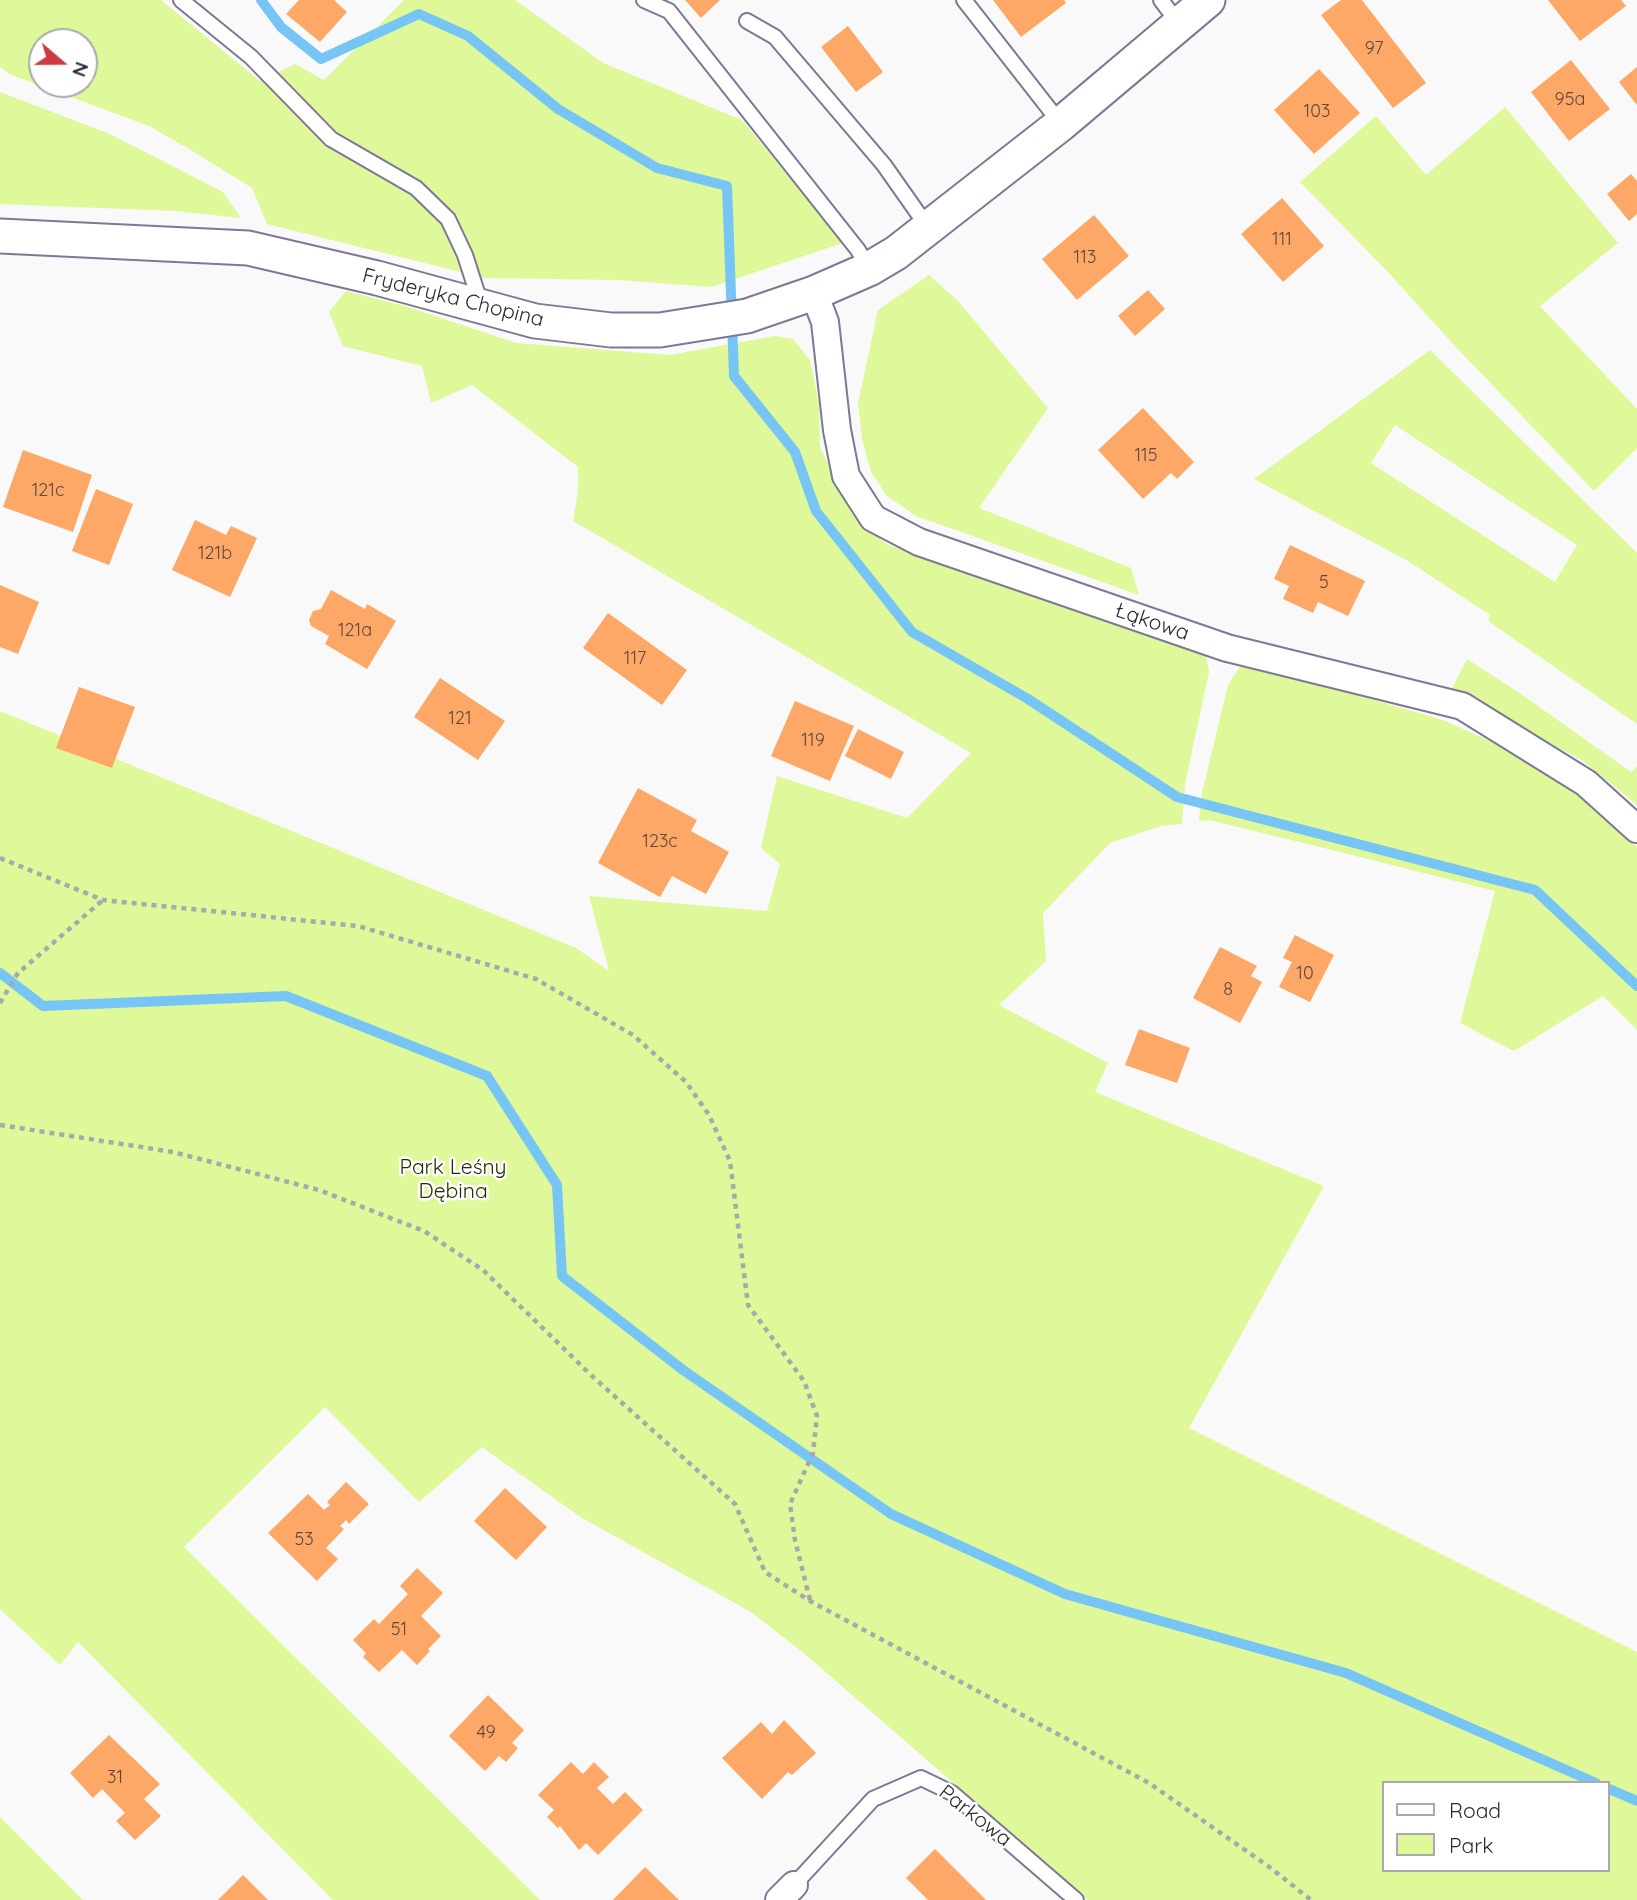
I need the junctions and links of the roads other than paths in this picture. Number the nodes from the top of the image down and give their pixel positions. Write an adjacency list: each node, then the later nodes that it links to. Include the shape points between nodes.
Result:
1 (181, 0): 12 (lane, via 251,57 331,139 416,188 448,219)
2 (644, 0): 10 (lane, via 669,11)
3 (964, 0): 7 (lane)
4 (1208, 0): 5 (street, Fryderyka Chopina)
5 (1170, 13): 7 (street, Fryderyka Chopina)
6 (747, 21): 8 (lane, via 784,47 884,165)
7 (1061, 124): 8 (street, Fryderyka Chopina)
8 (929, 229): 10 (street, Fryderyka Chopina)
9 (0, 236): 12 (street, Fryderyka Chopina, via 248,248)
10 (869, 268): 11 (street, Fryderyka Chopina)
11 (814, 293): 12 (street, Fryderyka Chopina, via 747,316 660,330 611,330 535,321); 13 (street, Łąkowa, via 825,322 846,476 873,518 919,542 1227,648 1462,706 1586,783)
12 (482, 307)
13 (1637, 829)
14 (787, 1893): 15 (lane, Parkowa, via 873,1799 921,1778 952,1793)
15 (1076, 1900)

